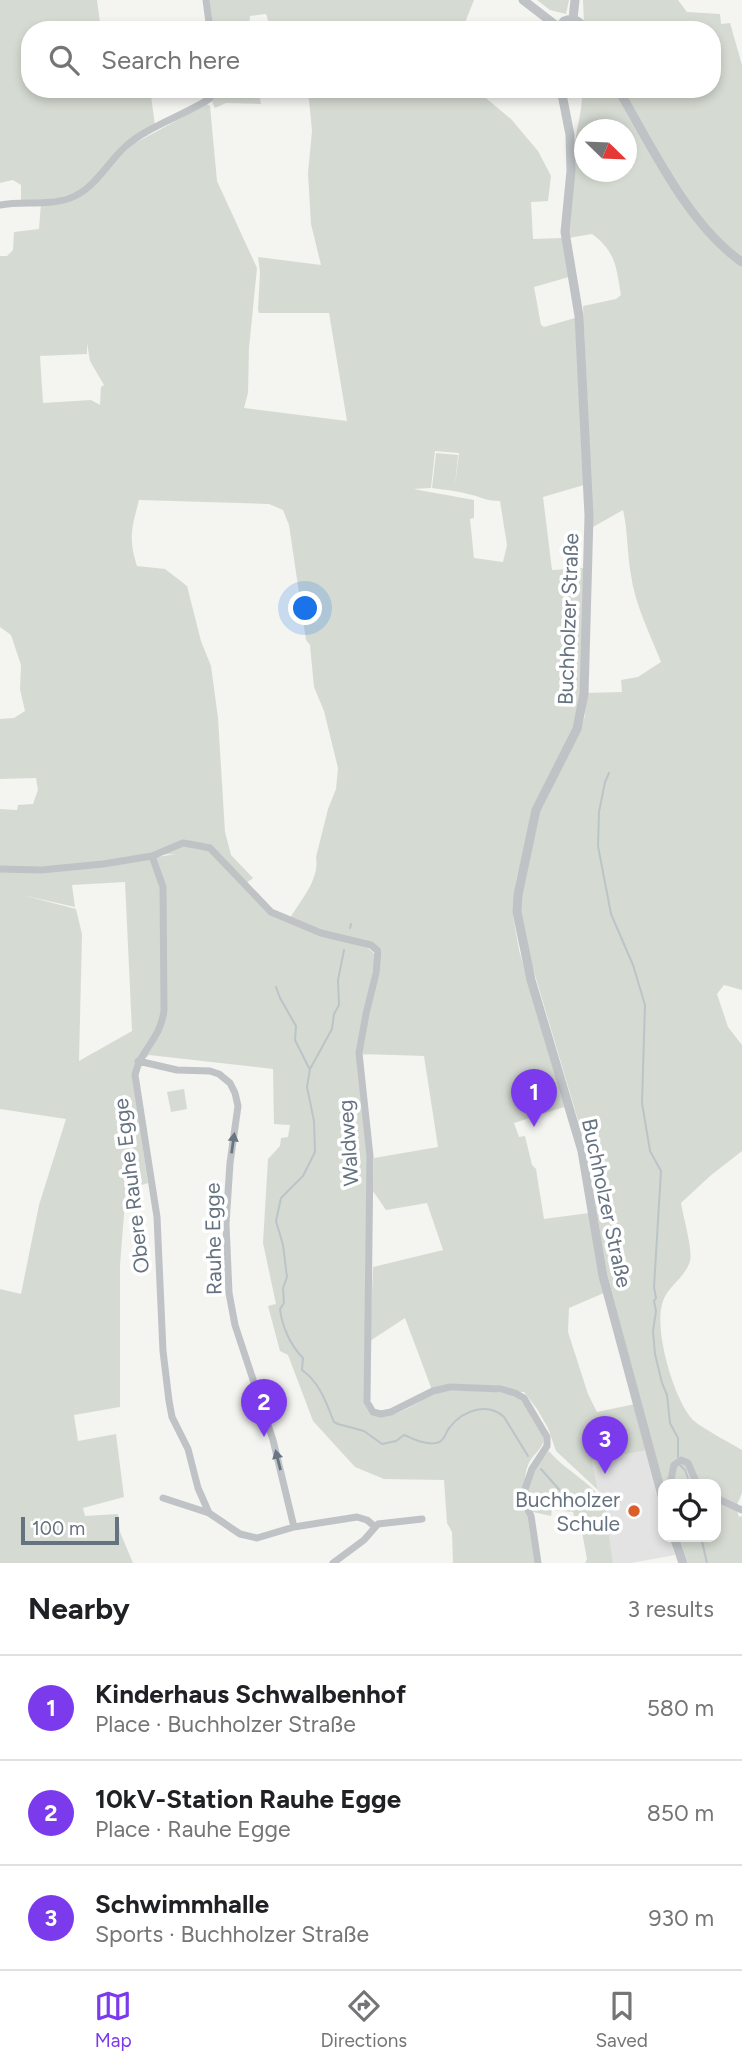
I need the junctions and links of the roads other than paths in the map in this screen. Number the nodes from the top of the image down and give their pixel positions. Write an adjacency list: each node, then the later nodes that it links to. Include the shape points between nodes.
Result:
1 (206, 0): 5 (street)
2 (523, 0): 6 (street)
3 (575, 0): 4 (street)
4 (573, 19): 7 (street); 8 (street)
5 (210, 21)
6 (548, 21)
7 (564, 21)
8 (577, 21)
9 (210, 98): 12 (street, via 125,146 81,193 58,201)
10 (563, 98): 19 (street, Buchholzer Straße, via 571,156 565,232 579,316 590,529 584,694 578,729 536,810 517,912 531,980 582,1151 603,1276)
11 (624, 98): 13 (street, via 697,218)
12 (0, 205)
13 (742, 262)
14 (152, 856): 15 (street, Waldweg, via 91,866); 16 (street, via 163,887 164,1010 153,1043); 29 (street, Waldweg, via 183,843 210,848 271,912 378,951 359,1053 370,1156 368,1406 386,1414 433,1391 458,1387 508,1391 524,1398 547,1437 547,1446 525,1489)
15 (0, 869)
16 (138, 1061): 23 (street, Obere Rauhe Egge, via 135,1075 157,1217 169,1401); 26 (street, Rauhe Egge, one-way to 16, via 229,1293 226,1224 238,1106 235,1093 230,1083 210,1071 177,1070)
17 (671, 1479): 18 (street, via 674,1465 681,1460 688,1463)
18 (695, 1479)
19 (658, 1480)
20 (163, 1497): 23 (street)
21 (721, 1501): 22 (street)
22 (742, 1510)
23 (209, 1513): 26 (street, via 250,1537)
24 (422, 1519): 25 (street, via 384,1521)
25 (374, 1526): 26 (street, via 356,1517); 28 (street, via 365,1540)
26 (294, 1527)
27 (676, 1542): 30 (street)
28 (333, 1563)
29 (538, 1563)
30 (683, 1563)

